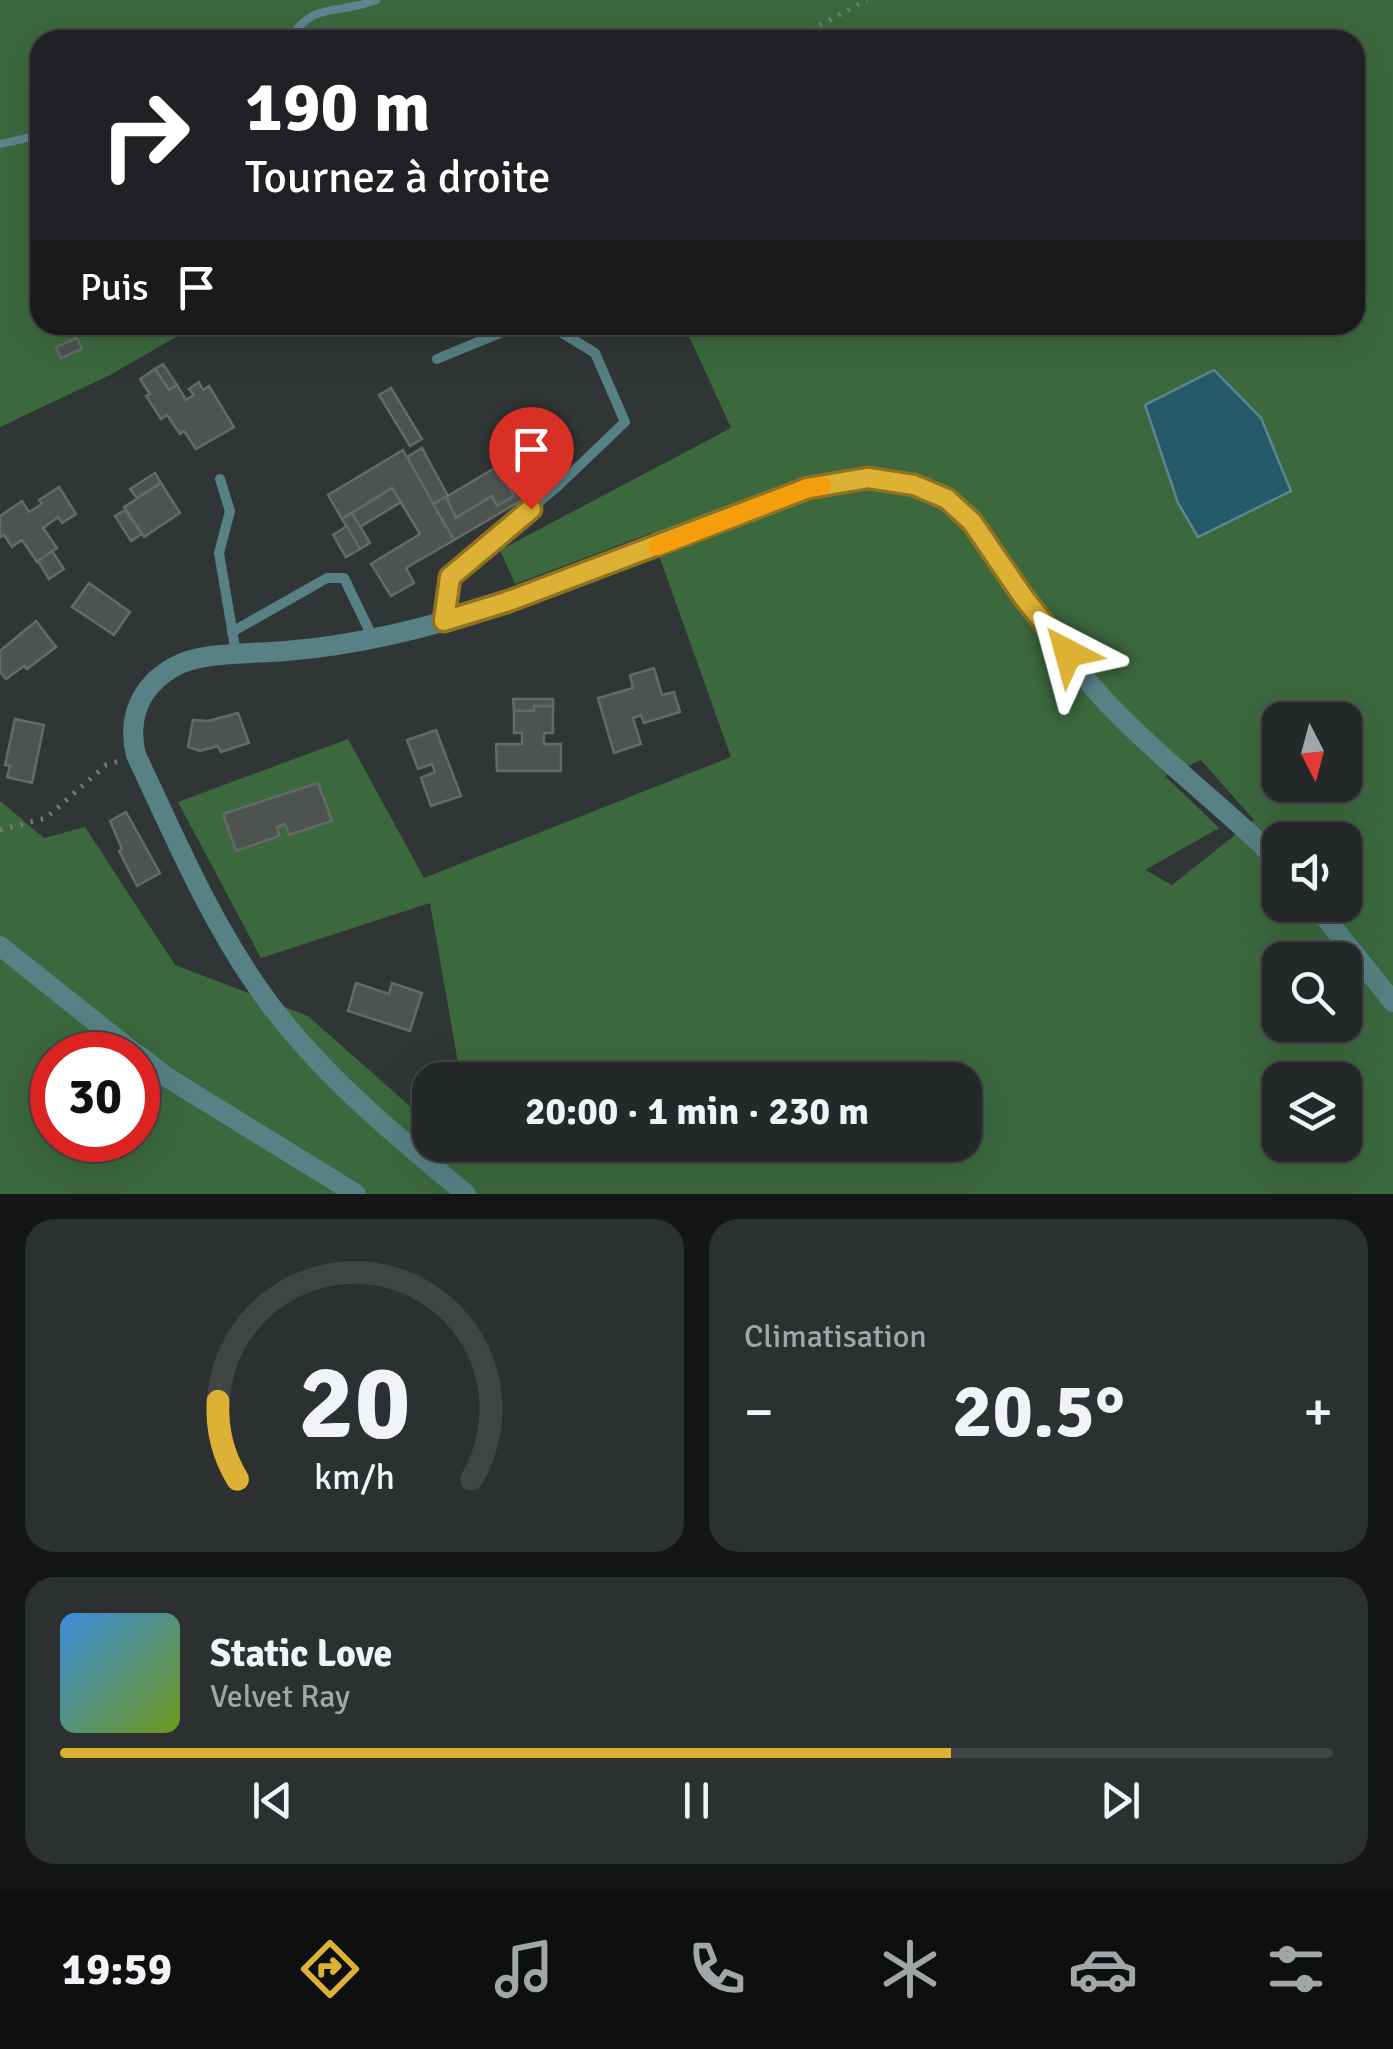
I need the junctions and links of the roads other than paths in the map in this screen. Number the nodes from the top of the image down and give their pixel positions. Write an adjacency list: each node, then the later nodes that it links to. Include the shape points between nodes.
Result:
1 (496, 335): 3 (lane)
2 (565, 335): 5 (lane, via 595,353 625,422 450,577)
3 (437, 359)
4 (220, 480): 7 (lane, via 230,511 219,553)
5 (444, 621): 6 (street); 8 (street, via 808,488 868,478 914,485 947,499 972,522 1112,707)
6 (374, 638): 7 (street, via 286,651); 7 (lane, via 344,578 327,578)
7 (234, 642): 15 (street, via 176,665 148,688 130,734 136,755 200,890 256,985 313,1057)
8 (1262, 846)
9 (1329, 922): 11 (street)
10 (0, 946): 12 (street)
11 (1393, 1002)
12 (108, 1032)
13 (160, 1072): 14 (street)
14 (356, 1194)
15 (466, 1194)

